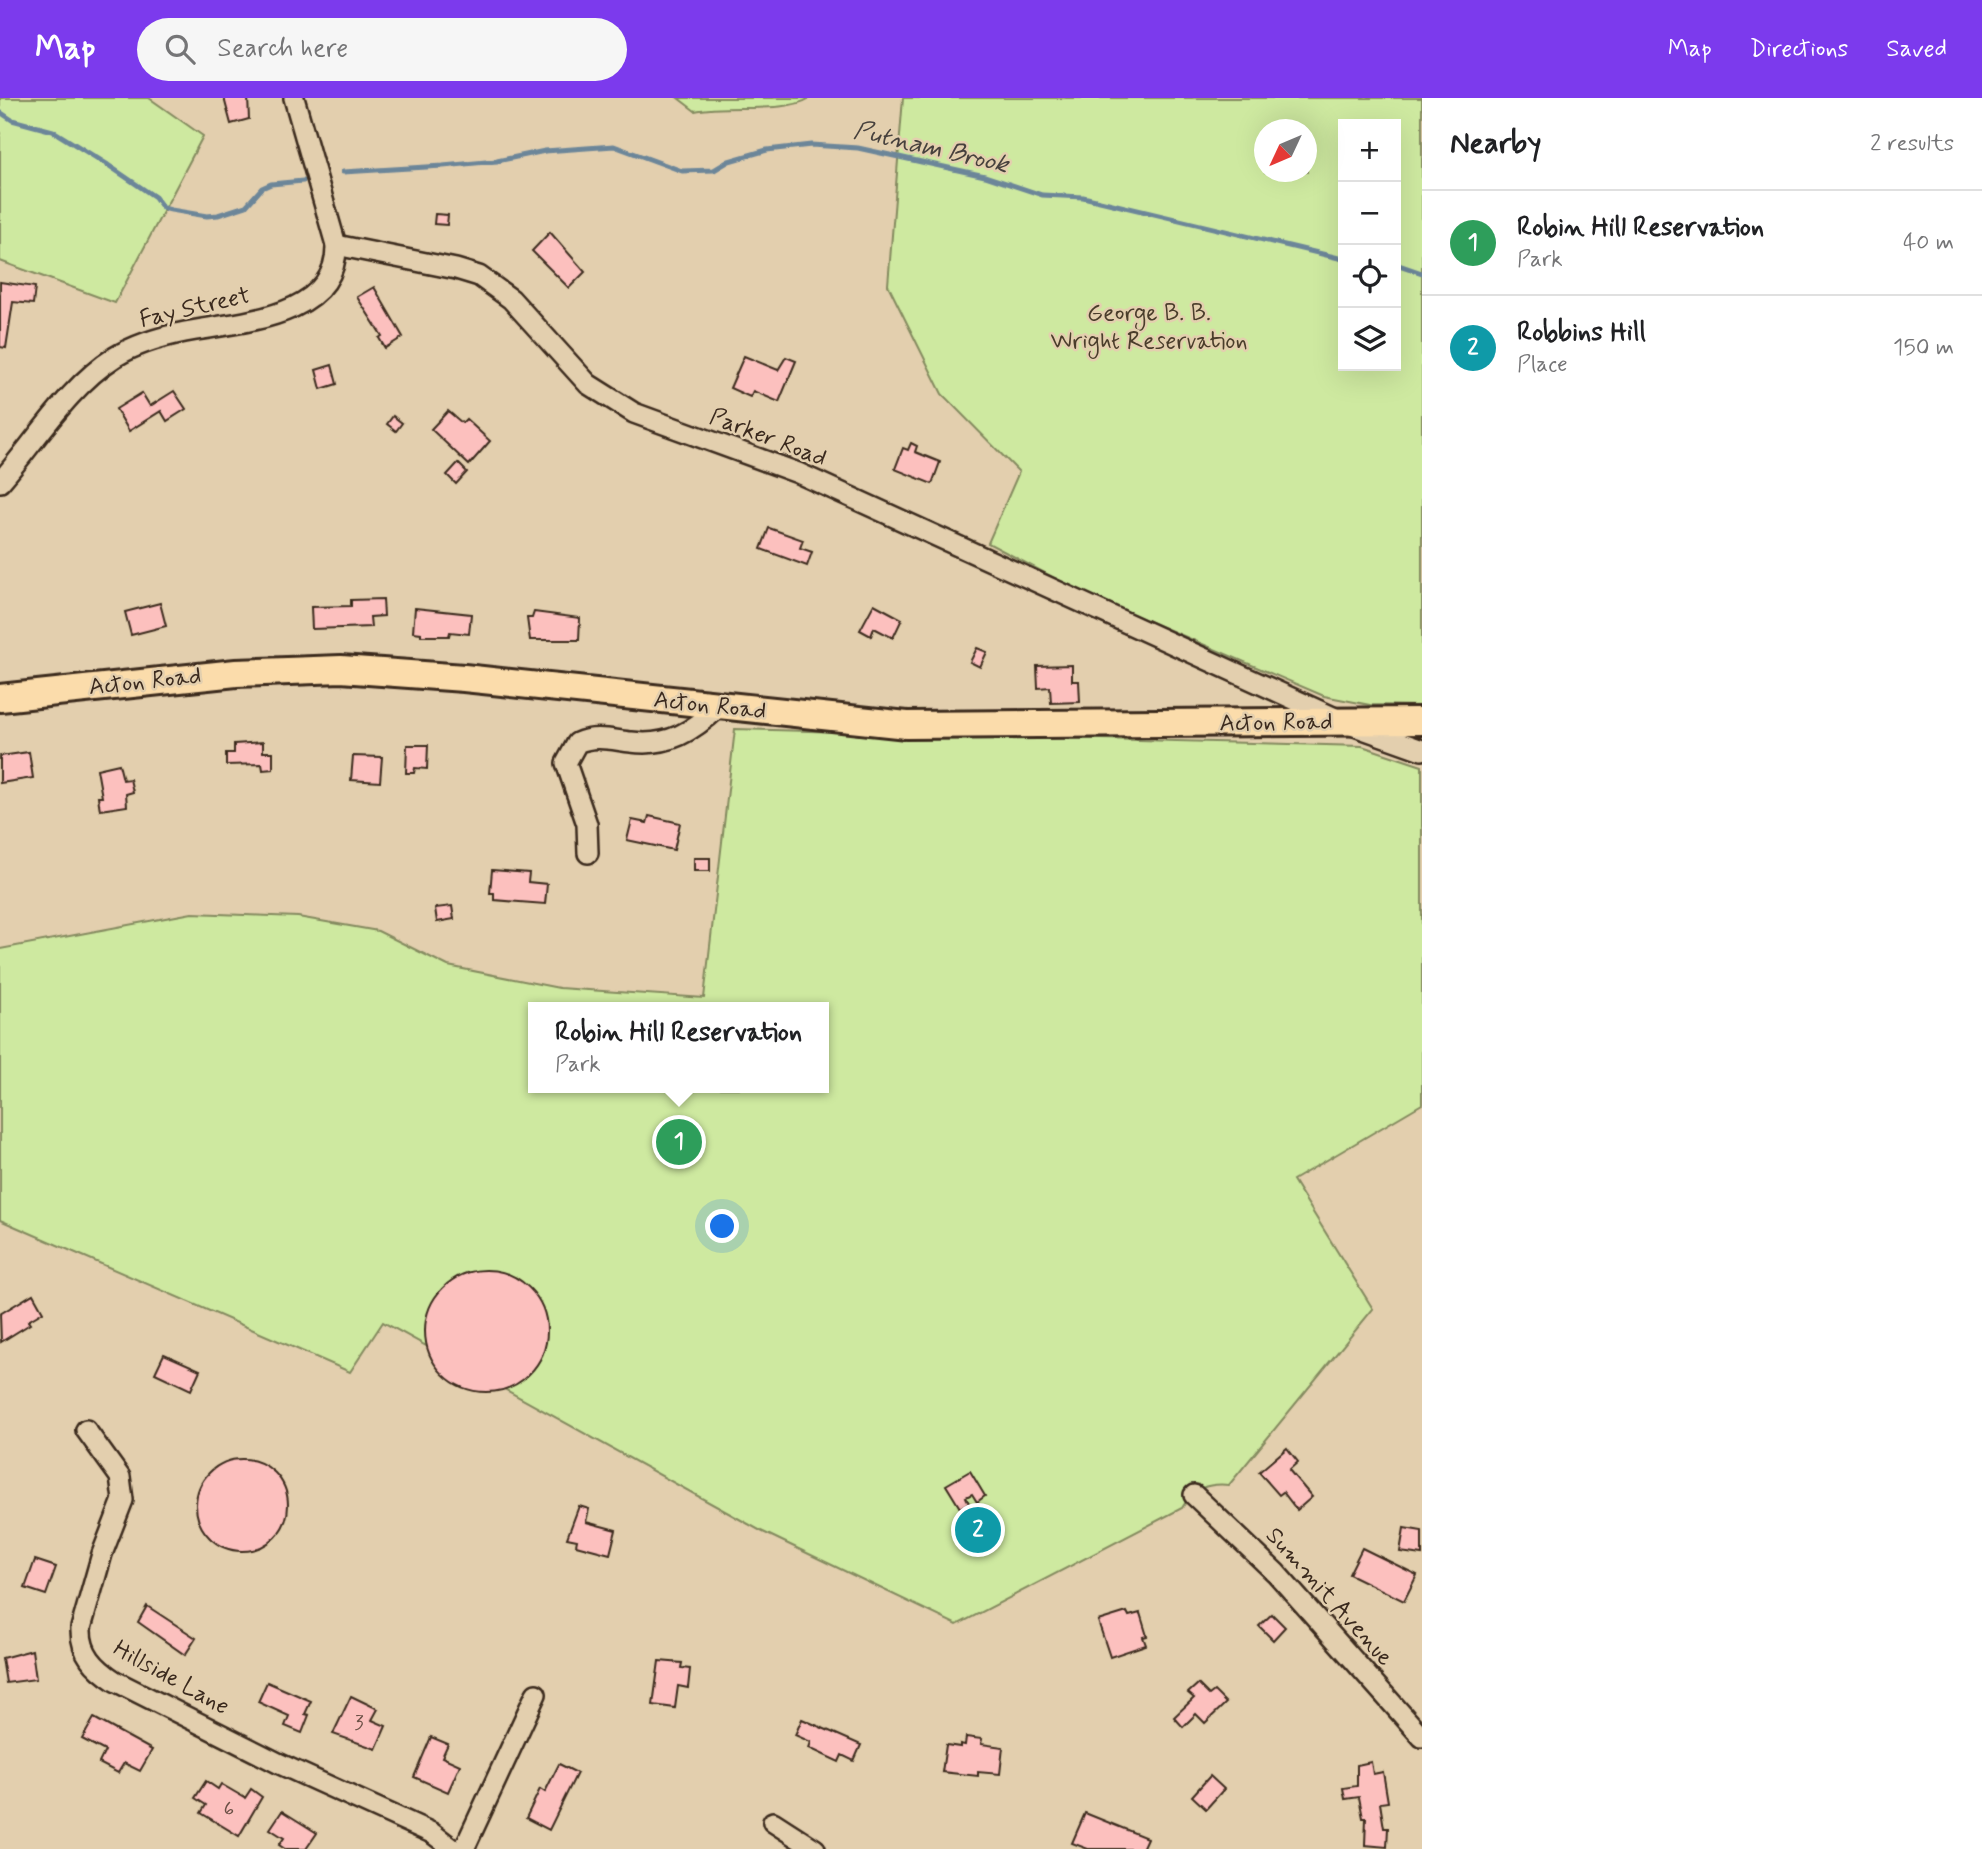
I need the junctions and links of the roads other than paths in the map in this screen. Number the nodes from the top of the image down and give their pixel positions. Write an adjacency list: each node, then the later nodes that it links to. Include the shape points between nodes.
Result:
1 (294, 98): 2 (street)
2 (336, 244): 3 (street, Fay Street, via 324,280 294,307 249,321 151,340 105,364); 7 (street, Parker Road, via 479,276 511,299 588,384 634,412 798,473)
3 (0, 482)
4 (0, 698): 5 (main road, Acton Road, via 236,673 341,669)
5 (719, 707): 7 (main road, Acton Road, via 907,725); 9 (street, via 693,731 666,742 588,738 577,743 566,763 587,824)
6 (1422, 721): 7 (main road, Acton Road)
7 (1346, 723): 8 (street, Parker Road)
8 (1422, 750)
9 (588, 853)
10 (86, 1430): 15 (street, Hillside Lane, via 113,1465 123,1489 81,1628 81,1641 94,1664 115,1681 280,1764 432,1833)
11 (1194, 1494): 13 (street, Summit Avenue, via 1276,1573)
12 (537, 1694): 16 (street)
13 (1422, 1737)
14 (773, 1822): 17 (street)
15 (453, 1849)
16 (464, 1849)
17 (815, 1849)

